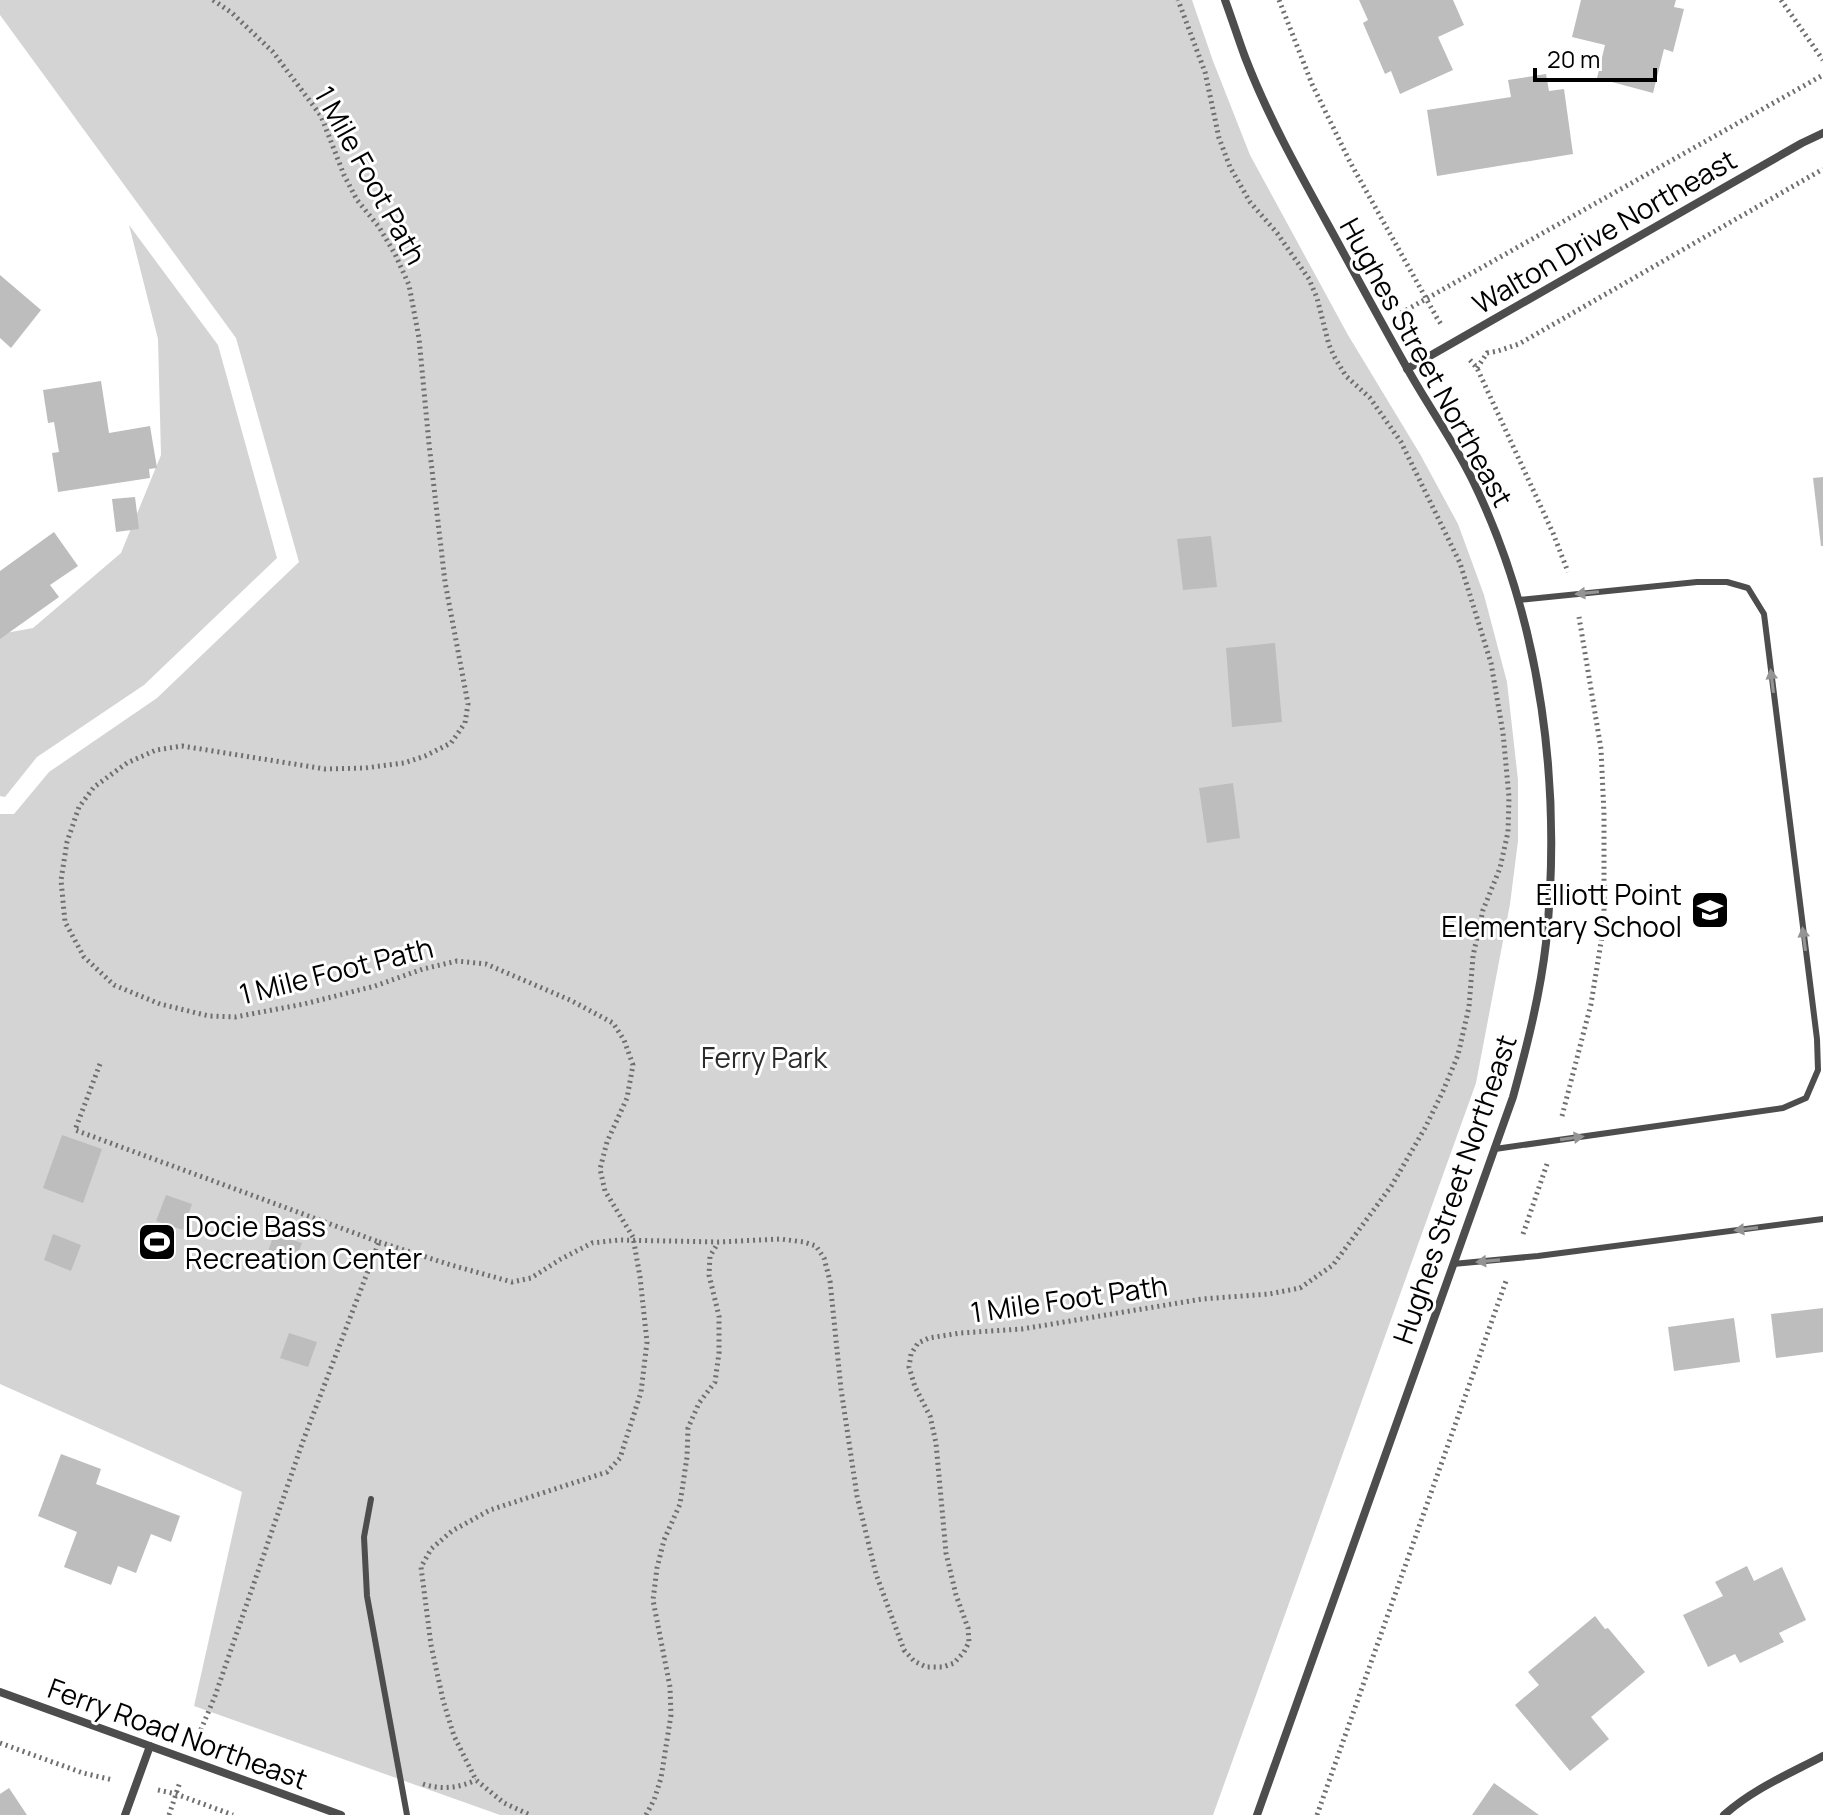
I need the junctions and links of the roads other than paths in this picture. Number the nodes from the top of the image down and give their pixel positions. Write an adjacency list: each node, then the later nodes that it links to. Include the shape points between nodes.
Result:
1 (1225, 0): 3 (street, Hughes Street Northeast, via 1245,59 1291,159)
2 (1823, 133): 3 (street, Walton Drive Northeast)
3 (1407, 369): 4 (street, Hughes Street Northeast, via 1473,482)
4 (1518, 600): 5 (street, Hughes Street Northeast, via 1542,710 1552,861 1546,945 1531,1031); 5 (lane, one-way to 4, via 1783,1108 1806,1098 1818,1070 1764,614 1748,588 1697,582)
5 (1495, 1149): 7 (street, Hughes Street Northeast)
6 (1823, 1219): 7 (lane, one-way to 7)
7 (1453, 1264): 15 (street, Hughes Street Northeast)
8 (371, 1499): 14 (lane, via 364,1537 367,1596)
9 (0, 1692): 10 (street, Ferry Road Northeast)
10 (150, 1746): 12 (street); 13 (street, Ferry Road Northeast)
11 (1823, 1756): 16 (street, via 1766,1785)
12 (125, 1815)
13 (341, 1815)
14 (407, 1815)
15 (1257, 1815)
16 (1724, 1815)

